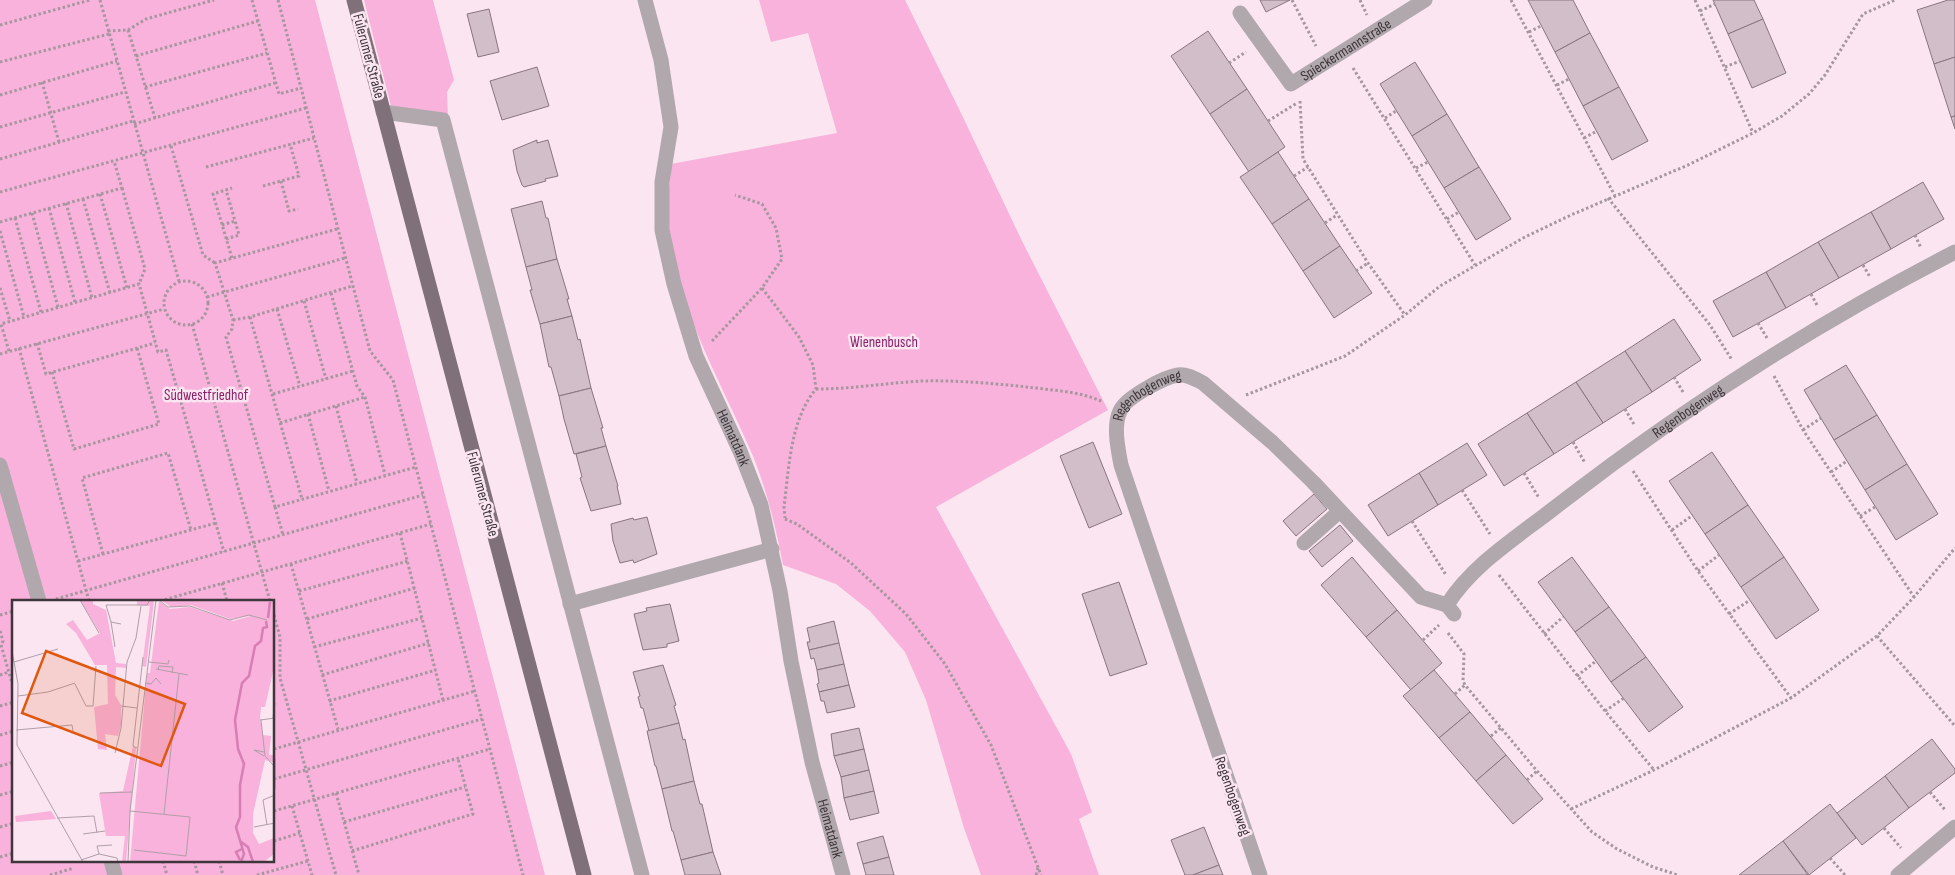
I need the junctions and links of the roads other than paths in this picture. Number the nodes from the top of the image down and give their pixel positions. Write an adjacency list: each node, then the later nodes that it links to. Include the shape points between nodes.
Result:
1 (354, 0): 5 (main road, Fulerumer Straße)
2 (645, 0): 10 (street, Heimatdank, via 661,60 672,127 662,182 662,230 674,284 696,356 761,505)
3 (1426, 0): 4 (street, Spieckermannstraße, via 1291,84)
4 (1240, 13)
5 (383, 112): 12 (street, Fulerumer Straße, via 443,120); 16 (main road, Fulerumer Straße)
6 (1955, 252): 8 (street, Regenbogenweg, via 1765,360 1623,456 1488,560 1456,590 1450,610 1421,597)
7 (0, 465): 11 (street)
8 (1340, 511): 9 (street); 19 (street, Regenbogenweg, via 1273,443 1227,402 1190,376 1164,379 1138,393 1120,410 1117,426 1121,464)
9 (1304, 543)
10 (772, 549): 12 (street); 18 (street, Heimatdank, via 810,753)
11 (39, 600)
12 (570, 604): 17 (street, Fulerumer Straße)
13 (1952, 821): 20 (street)
14 (112, 862): 15 (street)
15 (115, 875)
16 (584, 875)
17 (642, 875)
18 (843, 875)
19 (1260, 875)
20 (1898, 875)

